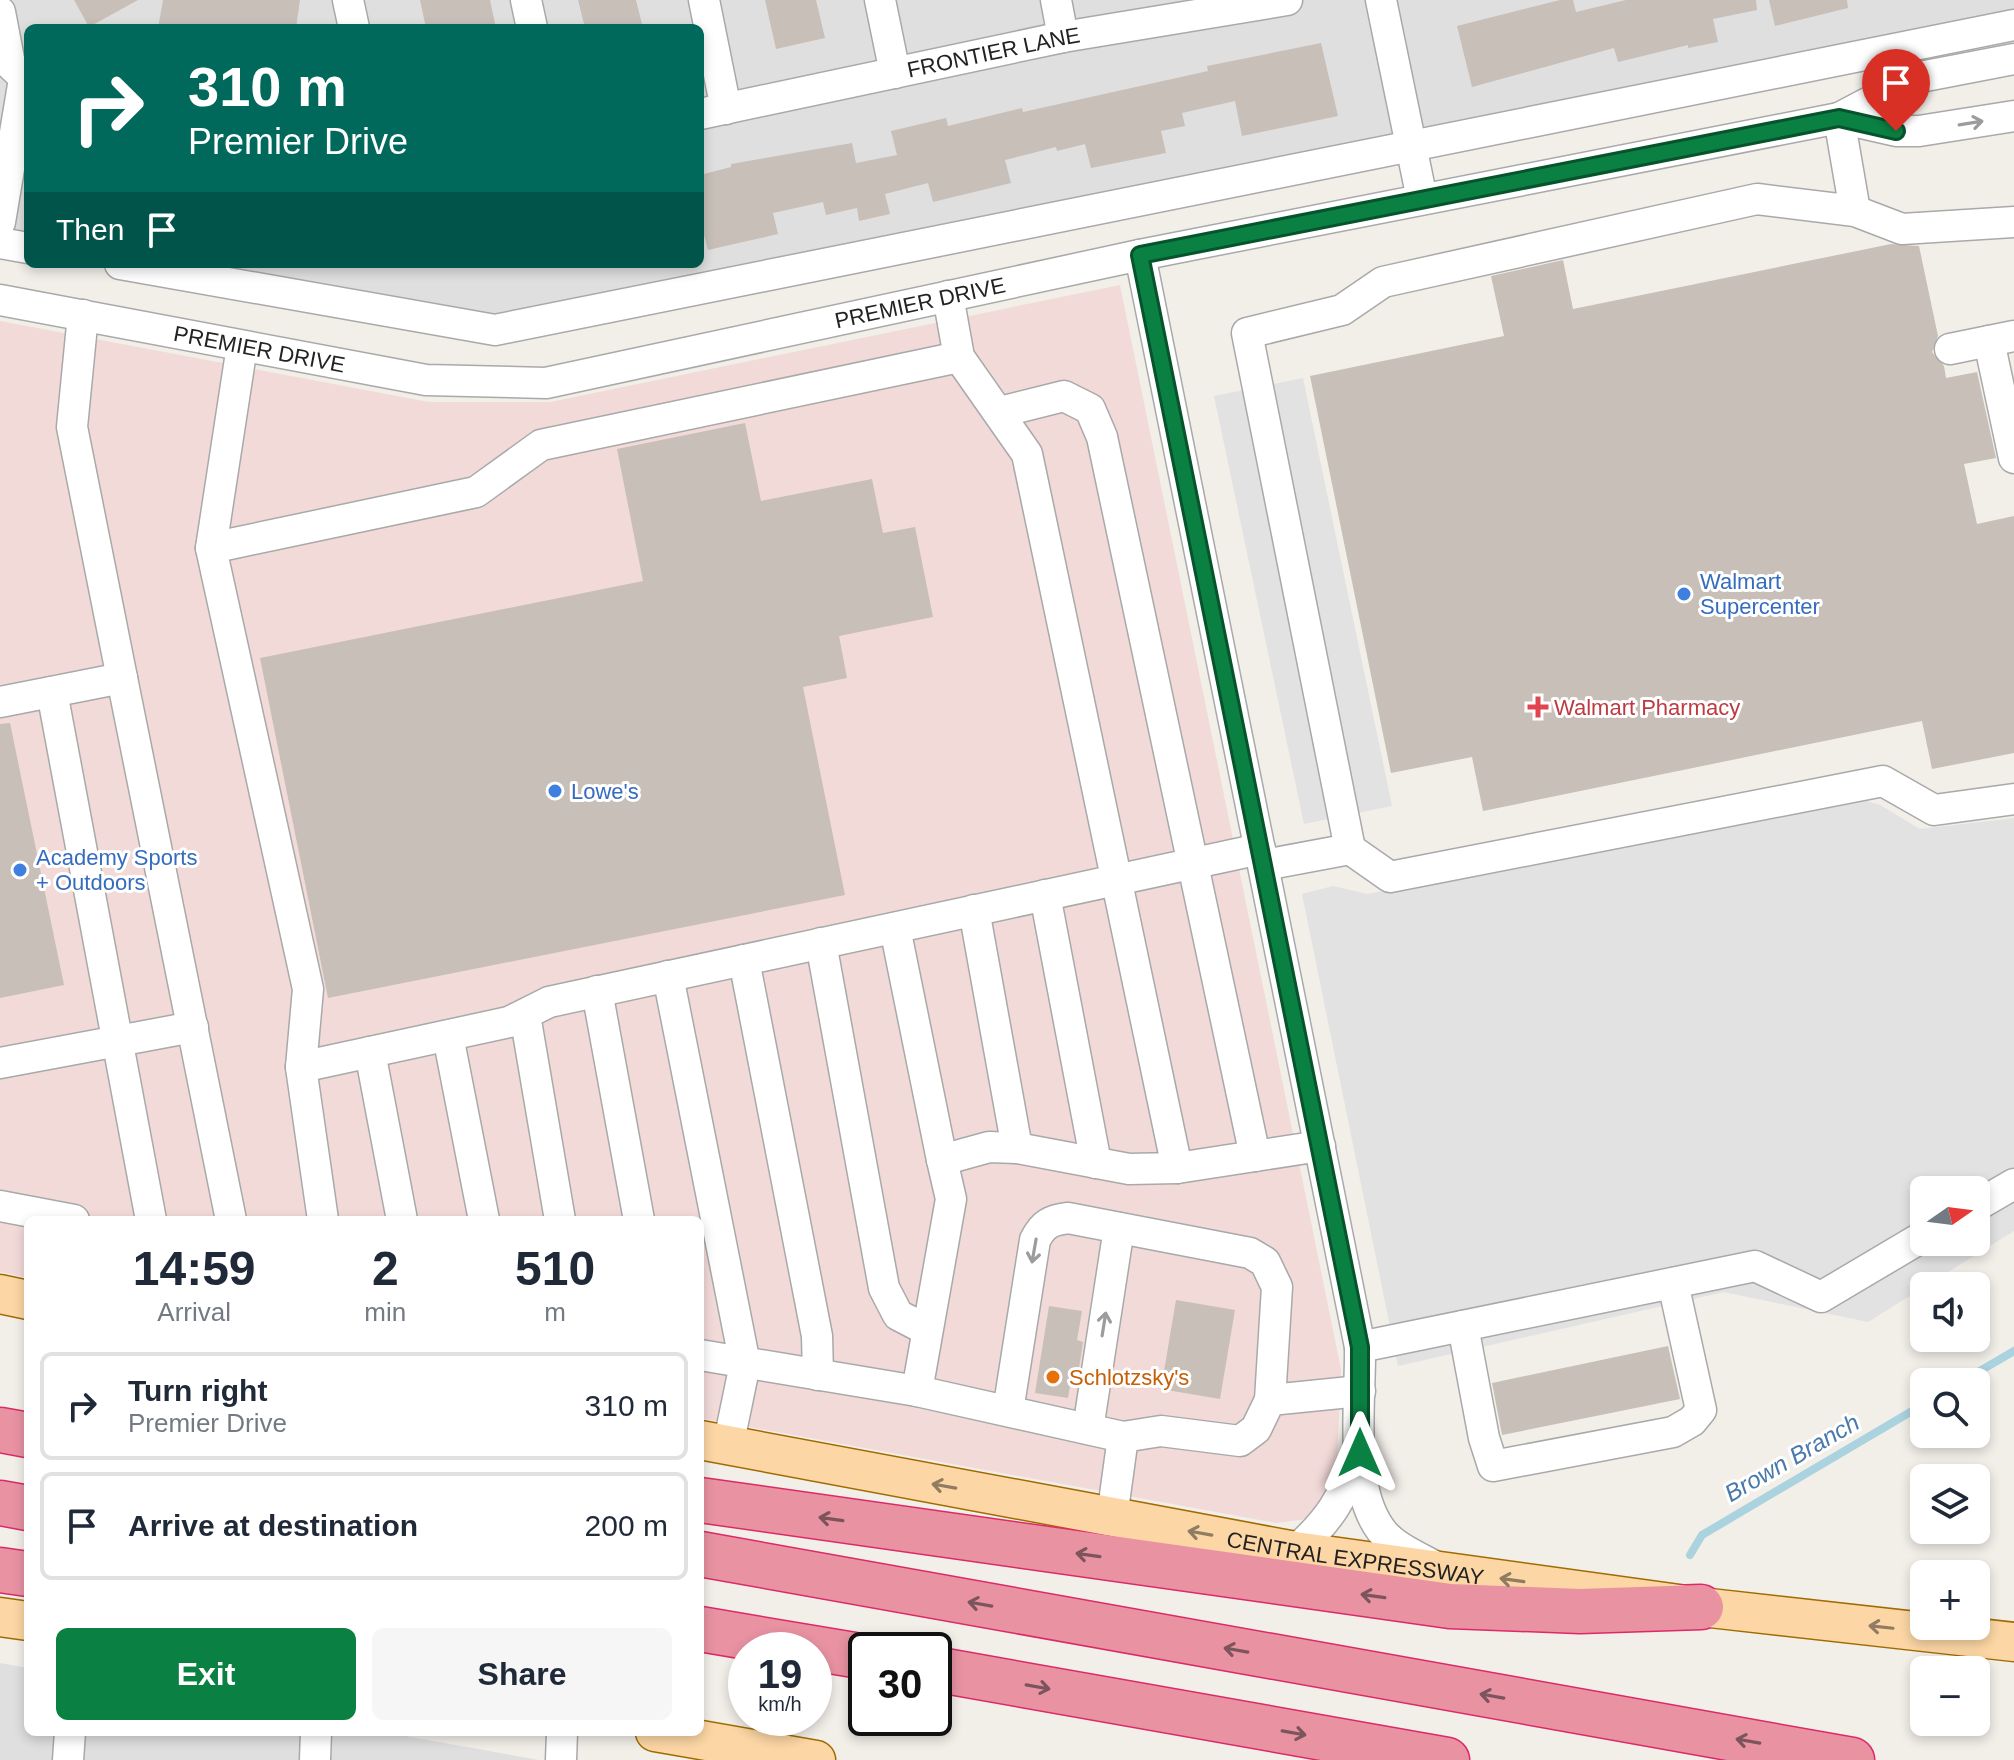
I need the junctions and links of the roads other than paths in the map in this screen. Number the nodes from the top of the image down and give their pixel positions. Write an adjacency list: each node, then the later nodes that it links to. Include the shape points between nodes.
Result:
1 (348, 0): 9 (street)
2 (526, 0): 10 (street)
3 (704, 0): 17 (street)
4 (880, 0): 14 (street)
5 (1056, 0): 12 (street)
6 (1287, 0): 12 (street, FRONTIER LANE)
7 (1381, 0): 20 (street)
8 (0, 12): 15 (street, via 10,64)
9 (353, 24)
10 (531, 24)
11 (2014, 25): 20 (street)
12 (1063, 37): 14 (street, FRONTIER LANE)
13 (2014, 59): 19 (street, PREMIER DRIVE, via 1915,78)
14 (895, 73): 17 (street, FRONTIER LANE)
15 (24, 78)
16 (24, 91): 23 (street)
17 (713, 111)
18 (2014, 116): 19 (street, PREMIER DRIVE, one-way to 18, via 1919,131)
19 (1839, 118): 21 (street, PREMIER DRIVE); 22 (street)
20 (1411, 148): 21 (street); 28 (street, via 495,330)
21 (1422, 199): 27 (street, PREMIER DRIVE)
22 (1855, 211): 24 (street, via 1902,229); 44 (street, via 1757,199 1383,282 1342,310 1247,333)
23 (0, 222)
24 (2014, 222)
25 (0, 243): 26 (street)
26 (24, 247)
27 (1140, 255): 29 (street, PREMIER DRIVE); 45 (street)
28 (143, 268)
29 (948, 296): 33 (street, PREMIER DRIVE, via 546,383 426,380); 35 (street)
30 (0, 300): 31 (street, PREMIER DRIVE)
31 (83, 315): 33 (street, PREMIER DRIVE); 40 (street, via 72,427)
32 (2003, 339): 34 (street); 36 (street); 38 (street)
33 (242, 346): 39 (street)
34 (1950, 349)
35 (959, 357): 37 (street); 39 (street, via 541,445 476,492)
36 (2014, 379)
37 (1000, 412): 46 (street, via 1064,396 1090,409 1102,437); 47 (street, via 1027,454)
38 (2014, 458)
39 (211, 548): 61 (street, via 308,989)
40 (122, 678): 41 (street); 56 (street)
41 (52, 692): 42 (street); 58 (street)
42 (0, 702)
43 (2014, 799): 44 (street, via 1934,810 1883,781 1390,877)
44 (1350, 849): 45 (street)
45 (1262, 857): 46 (street); 62 (street)
46 (1193, 864): 47 (street); 64 (street)
47 (1116, 880): 48 (street); 67 (street)
48 (1045, 895): 49 (street); 66 (street)
49 (974, 910): 50 (street); 63 (street)
50 (895, 928): 51 (street); 65 (street)
51 (821, 943): 52 (street); 85 (street, via 884,1288 898,1315)
52 (744, 960): 53 (street); 89 (street, via 817,1336)
53 (668, 976): 54 (street); 88 (street)
54 (597, 991): 55 (street, via 549,1002); 78 (street)
55 (525, 1015): 57 (street); 77 (street)
56 (193, 1027): 58 (street); 73 (street)
57 (448, 1036): 59 (street); 76 (street)
58 (117, 1041): 60 (street); 72 (street)
59 (370, 1052): 61 (street); 75 (street)
60 (0, 1063)
61 (301, 1067): 74 (street)
62 (1320, 1146): 64 (street); 86 (street)
63 (1017, 1148): 65 (street, via 989,1147); 66 (street)
64 (1255, 1156): 67 (street)
65 (942, 1160): 85 (street, via 951,1199)
66 (1096, 1163): 67 (street)
67 (1177, 1168)
68 (2014, 1184): 69 (street)
69 (1990, 1198)
70 (0, 1206): 71 (street)
71 (53, 1216)
72 (150, 1216)
73 (230, 1216)
74 (322, 1216)
75 (401, 1216)
76 (483, 1216)
77 (559, 1216)
78 (638, 1216)
79 (1119, 1228): 92 (street, via 1250,1253 1265,1262 1277,1287); 93 (street, one-way to 93, via 1068,1218 1041,1227); 94 (street, one-way to 79)
80 (1910, 1244): 81 (street, via 1821,1297 1755,1266)
81 (1673, 1283): 84 (street); 84 (street, via 1701,1410 1673,1432 1493,1466)
82 (0, 1294): 83 (main road)
83 (24, 1299)
84 (1463, 1326): 86 (street)
85 (927, 1330): 90 (street)
86 (1360, 1347): 91 (street)
87 (704, 1356): 88 (street)
88 (745, 1364): 89 (street); 98 (street)
89 (818, 1375): 90 (street)
90 (917, 1391): 93 (street)
91 (1360, 1391): 92 (street); 99 (street)
92 (1270, 1400): 97 (street, via 1256,1429 1240,1441 1161,1431)
93 (1008, 1411): 94 (street)
94 (1088, 1429): 97 (street)
95 (0, 1430): 96 (highway)
96 (24, 1434)
97 (1123, 1437): 103 (street)
98 (714, 1443): 103 (main road, CENTRAL EXPRESSWAY, one-way to 98)
99 (1360, 1453): 104 (street, via 1339,1503); 107 (street, via 1371,1514 1382,1533)
100 (704, 1501): 109 (highway, one-way to 100, via 1580,1611 1450,1606)
101 (0, 1503): 102 (highway)
102 (24, 1507)
103 (1112, 1517): 104 (main road, CENTRAL EXPRESSWAY, one-way to 103)
104 (1295, 1551): 107 (main road, CENTRAL EXPRESSWAY)
105 (704, 1555): 125 (highway, one-way to 105)
106 (0, 1570): 108 (highway)
107 (1441, 1570): 109 (main road, CENTRAL EXPRESSWAY, one-way to 107)
108 (24, 1573)
109 (1701, 1607): 113 (main road, CENTRAL EXPRESSWAY, one-way to 109)
110 (0, 1617): 111 (main road)
111 (24, 1620)
112 (704, 1630): 114 (highway)
113 (2014, 1642)
114 (848, 1654)
115 (952, 1672): 124 (highway, one-way to 124)
116 (70, 1736): 121 (street)
117 (316, 1736): 122 (street)
118 (562, 1736): 123 (street)
119 (678, 1736): 120 (main road)
120 (810, 1759)
121 (68, 1760)
122 (315, 1760)
123 (561, 1760)
124 (1447, 1760)
125 (1852, 1760)

